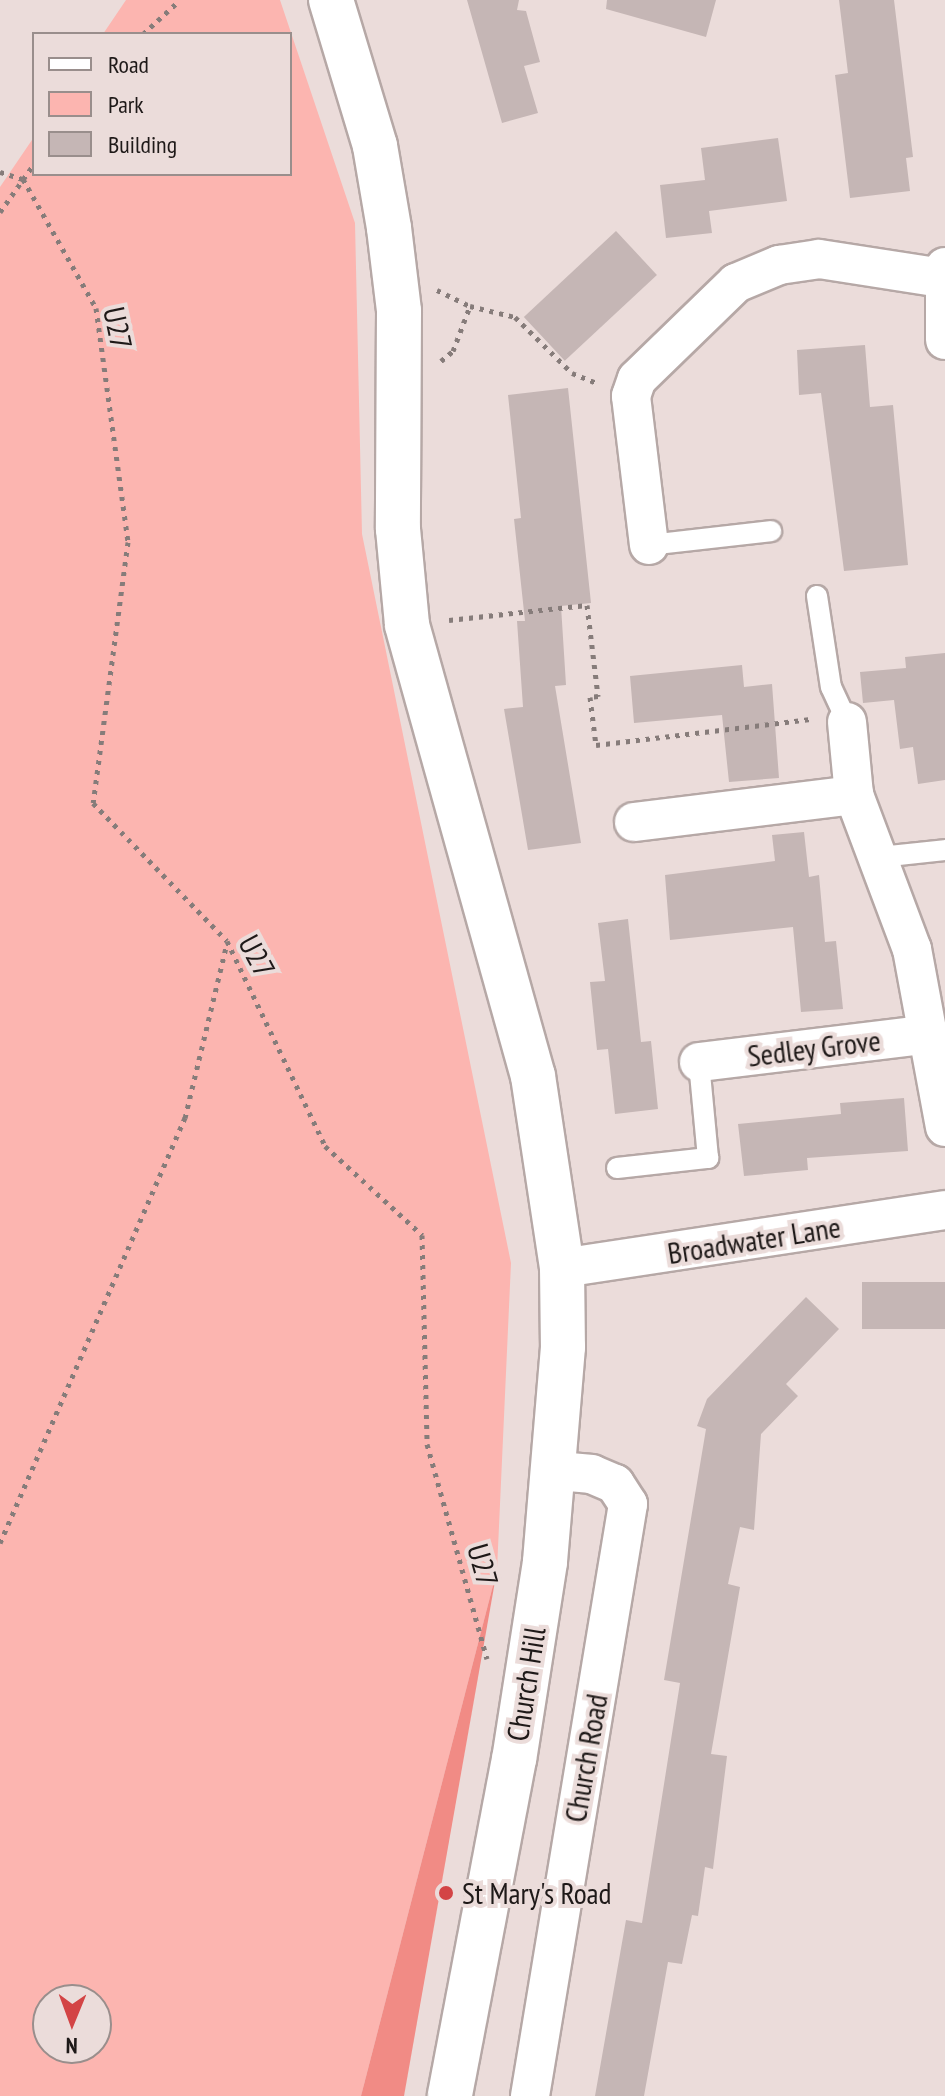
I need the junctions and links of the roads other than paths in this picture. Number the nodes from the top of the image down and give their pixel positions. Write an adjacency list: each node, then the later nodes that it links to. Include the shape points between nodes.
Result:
1 (331, 0): 18 (street, Church Hill, via 375,146 389,228 399,311 398,529 407,625 533,1076)
2 (944, 273): 3 (street); 5 (street, via 819,259 779,265 736,283 648,363 631,396)
3 (945, 340)
4 (771, 531): 5 (lane)
5 (649, 545)
6 (817, 596): 7 (lane, via 831,687)
7 (845, 719): 8 (street)
8 (854, 795): 9 (street); 11 (street)
9 (634, 822)
10 (945, 850): 11 (lane)
11 (880, 857): 12 (street)
12 (929, 946): 13 (street)
13 (929, 1034): 14 (street, Sedley Grove); 15 (street)
14 (699, 1062): 16 (lane, via 708,1158)
15 (944, 1104)
16 (617, 1168)
17 (945, 1210): 18 (street, Broadwater Lane)
18 (562, 1268): 19 (street, Church Hill)
19 (555, 1471): 20 (street, Church Hill, via 514,1759); 21 (street, Church Road, via 592,1474 615,1484 628,1504)
20 (450, 2096)
21 (530, 2096)

